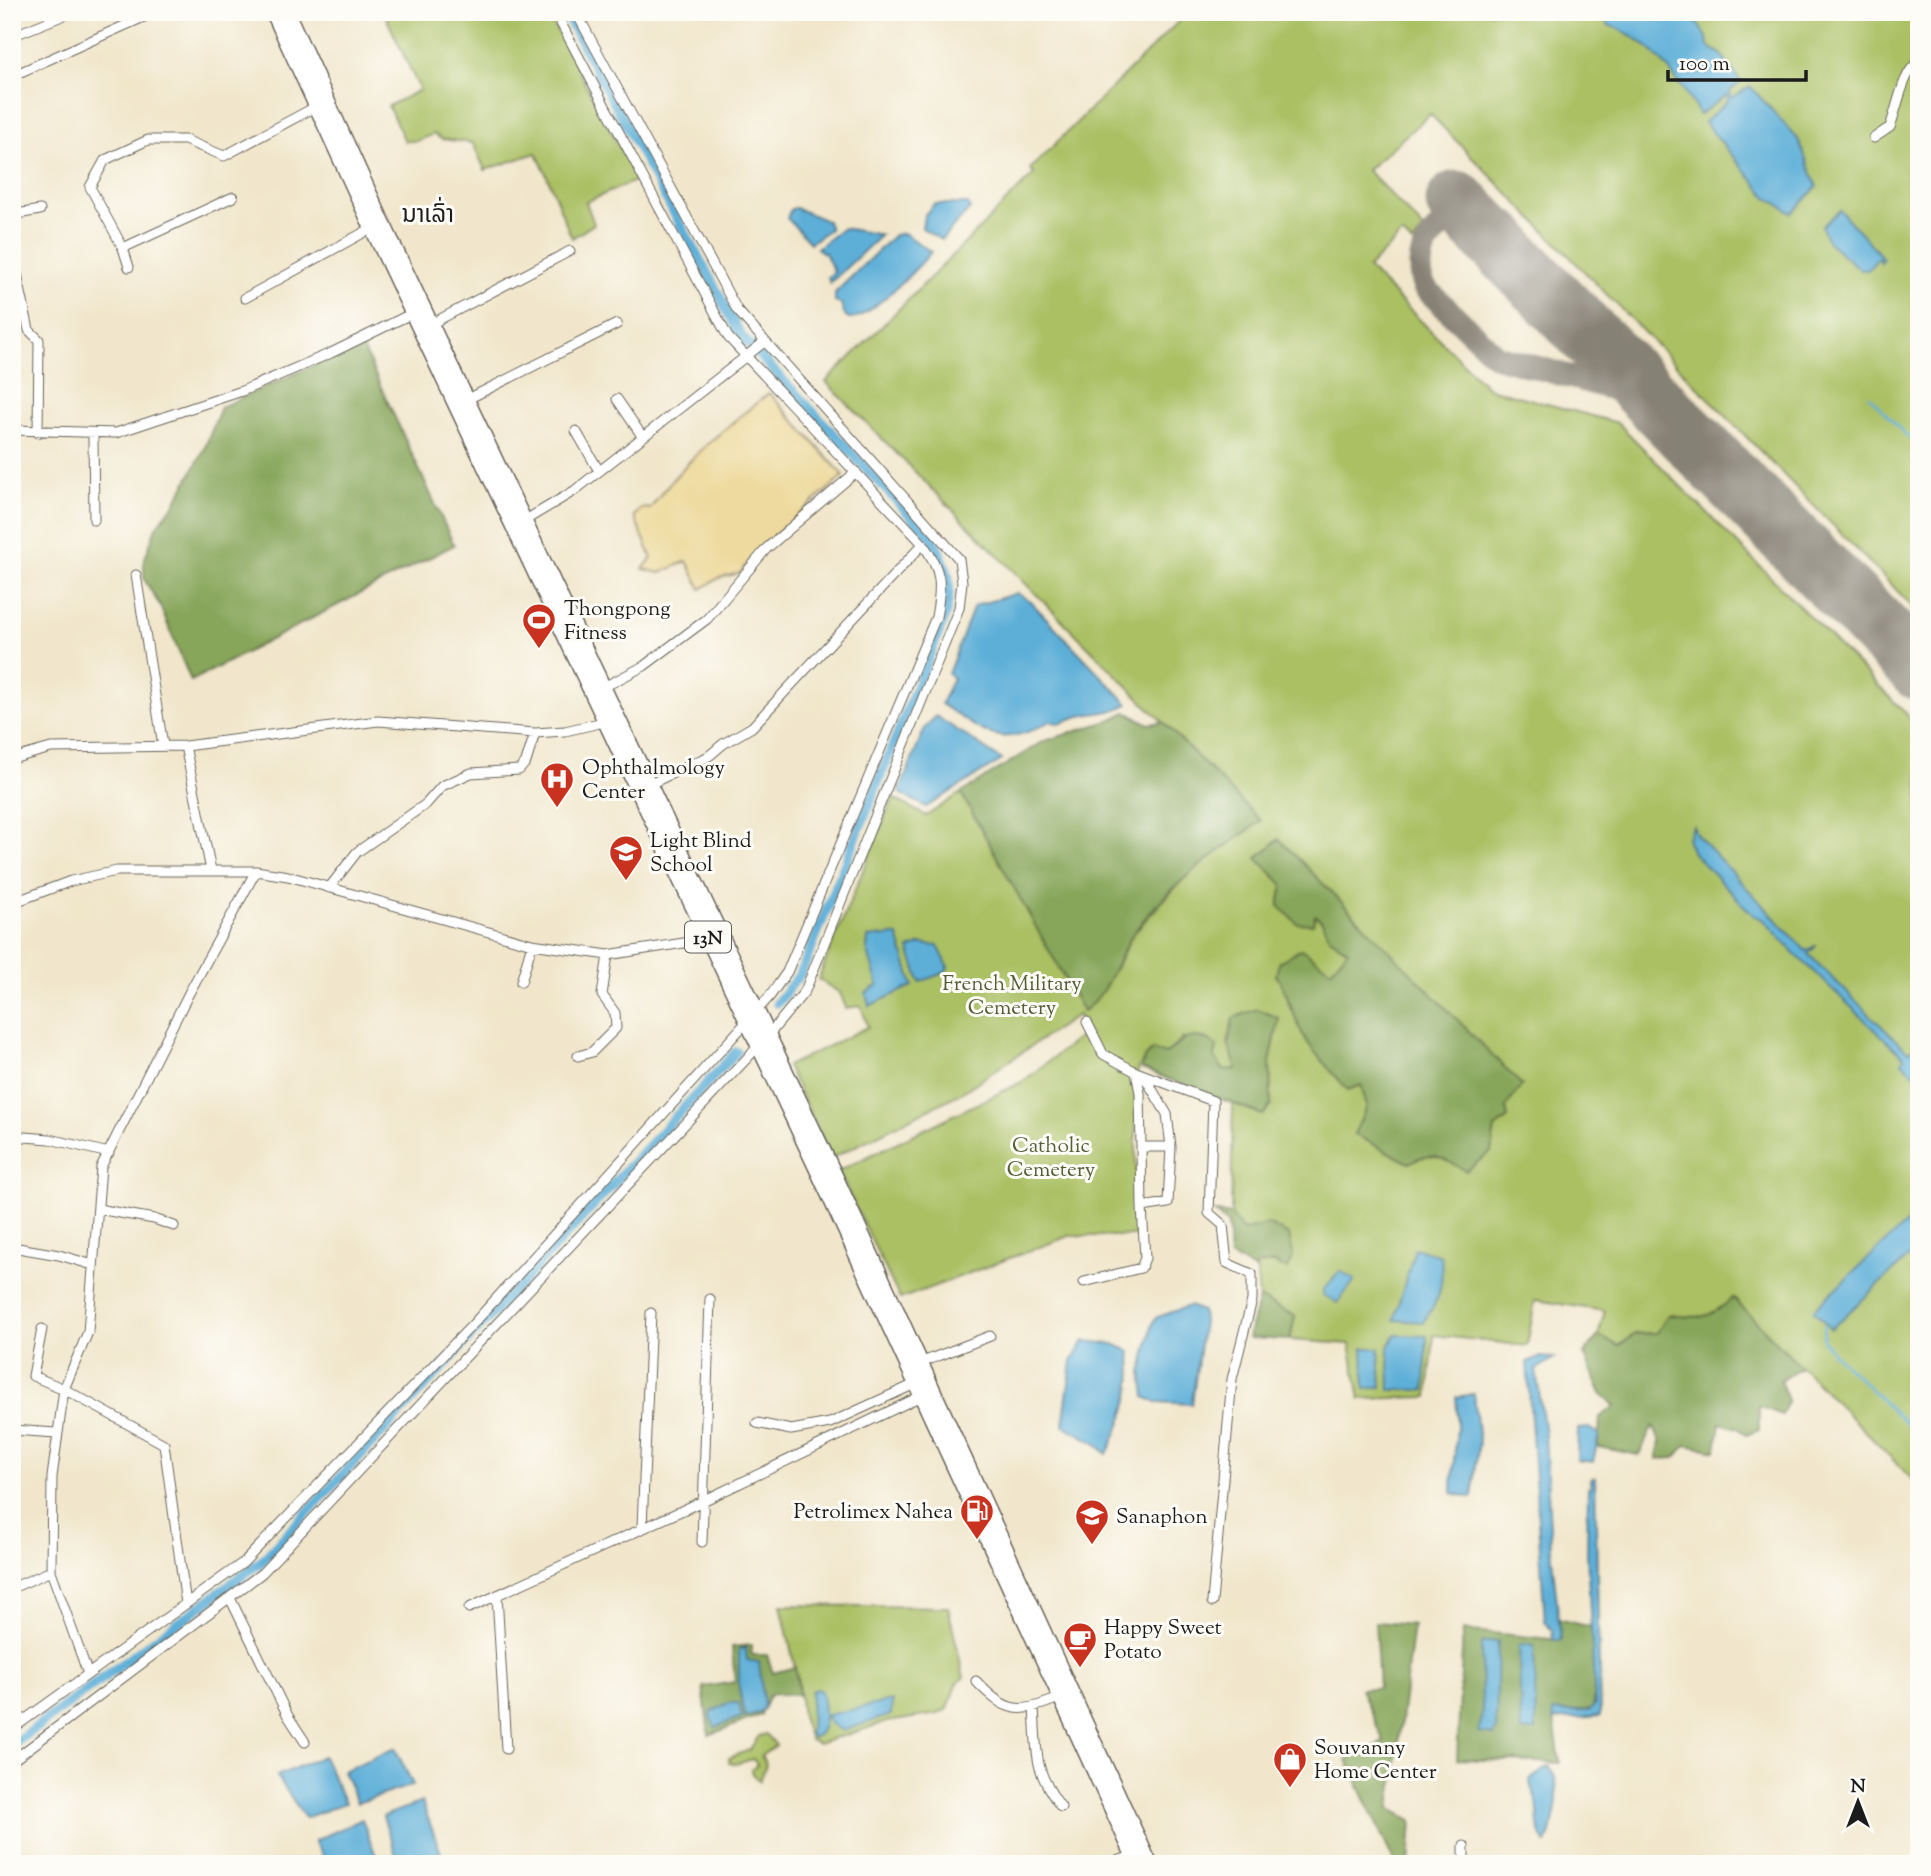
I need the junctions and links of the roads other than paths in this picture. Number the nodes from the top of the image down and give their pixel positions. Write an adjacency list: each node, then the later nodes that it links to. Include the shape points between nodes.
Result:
1 (72, 12): 8 (street)
2 (155, 12): 11 (street)
3 (273, 12): 12 (highway, 13N)
4 (287, 12): 23 (highway, 13N)
5 (555, 12): 9 (street)
6 (576, 12): 7 (street)
7 (584, 27): 9 (street); 26 (street, via 737,310)
8 (12, 36)
9 (568, 38): 27 (street, via 728,337)
10 (1919, 62): 13 (street, via 1905,78 1890,127)
11 (12, 76)
12 (317, 106): 17 (highway, 13N); 18 (street, via 224,156 185,140 148,140 105,160 90,187)
13 (1874, 138)
14 (233, 197): 18 (street)
15 (40, 210): 16 (street)
16 (12, 215)
17 (372, 228): 22 (street); 23 (highway, 13N)
18 (123, 248): 21 (street)
19 (12, 251): 32 (street, via 29,330 39,340)
20 (570, 251): 25 (street)
21 (129, 267)
22 (245, 298)
23 (418, 310): 25 (highway, 13N); 33 (street, via 242,391 116,433)
24 (617, 324): 28 (street)
25 (426, 326): 28 (highway, 13N); 41 (highway, 13N)
26 (761, 344): 27 (street); 58 (street, via 959,559 962,582 959,608 805,991)
27 (748, 354): 34 (street); 36 (street)
28 (468, 399): 38 (highway, 13N)
29 (617, 399): 34 (street)
30 (12, 430): 32 (street)
31 (576, 430): 35 (street)
32 (38, 433): 33 (street)
33 (93, 434): 37 (street)
34 (642, 436): 35 (street)
35 (599, 471): 38 (street)
36 (856, 472): 39 (street); 41 (street, via 767,548 707,619 644,667)
37 (94, 520)
38 (524, 521): 41 (highway, 13N)
39 (923, 544): 47 (street, via 751,727 709,756); 56 (street, via 937,565 941,590 936,617 788,972)
40 (136, 575): 44 (street)
41 (596, 691): 42 (highway, 13N)
42 (611, 719): 43 (street); 47 (highway, 13N); 52 (highway, 13N)
43 (535, 733): 45 (street, via 378,720); 50 (street, via 519,770 471,773 442,786 426,804 356,852)
44 (163, 746): 45 (street); 46 (street, via 51,748)
45 (184, 746): 48 (street)
46 (12, 759)
47 (650, 784): 56 (highway, 13N)
48 (211, 870): 49 (street); 51 (street, via 117,871 71,881)
49 (256, 871): 50 (street); 64 (street)
50 (329, 888): 53 (street)
51 (12, 903)
52 (709, 939): 54 (street); 56 (highway, 13N)
53 (532, 944): 54 (street); 55 (street)
54 (608, 956): 59 (street, via 602,995 615,1013 616,1028 592,1052)
55 (522, 982)
56 (752, 1016): 58 (highway, 13N); 89 (street, via 475,1322 282,1524 244,1562)
57 (1087, 1023): 60 (street, via 1103,1054)
58 (764, 1042): 75 (highway, 13N); 77 (highway, 13N); 87 (street, via 262,1573)
59 (578, 1056)
60 (1140, 1074): 62 (street); 63 (street, via 1167,1114); 88 (street, via 1213,1101 1209,1213 1223,1225 1227,1263 1249,1271 1252,1279 1252,1300 1232,1379)
61 (12, 1136): 64 (street, via 50,1139)
62 (1141, 1147): 63 (street); 65 (street)
63 (1171, 1147): 65 (street, via 1168,1203)
64 (109, 1153): 66 (street, via 101,1167)
65 (1142, 1208): 70 (street, via 1145,1258 1141,1268)
66 (98, 1209): 67 (street); 69 (street)
67 (174, 1226)
68 (12, 1247): 69 (street)
69 (93, 1265): 76 (street, via 88,1332)
70 (1084, 1282)
71 (710, 1299): 81 (street)
72 (651, 1313): 82 (street)
73 (42, 1329): 76 (street, via 33,1376)
74 (990, 1336): 75 (street)
75 (920, 1363): 103 (highway, 13N)
76 (64, 1389): 80 (street); 89 (street, via 164,1444)
77 (918, 1390): 78 (street, via 831,1423 791,1430); 81 (street); 93 (highway, 13N)
78 (757, 1423)
79 (12, 1430): 80 (street)
80 (56, 1433): 84 (street)
81 (705, 1500): 82 (street); 83 (street)
82 (642, 1527): 86 (street)
83 (702, 1542)
84 (51, 1571): 85 (street); 91 (street)
85 (12, 1588)
86 (497, 1595): 90 (street); 97 (street)
87 (230, 1598): 96 (street); 98 (street)
88 (1212, 1602)
89 (186, 1604): 91 (street)
90 (469, 1608)
91 (88, 1674): 95 (street)
92 (976, 1681): 94 (street, via 1003,1705 1015,1710)
93 (1059, 1698): 94 (street); 101 (highway, 13N)
94 (1034, 1708): 99 (street, via 1041,1778)
95 (12, 1729)
96 (305, 1742)
97 (506, 1749)
98 (12, 1761)
99 (1060, 1807)
100 (1464, 1846): 104 (street)
101 (1135, 1860): 102 (street)
102 (1107, 1864)
103 (1150, 1864)
104 (1464, 1864)

